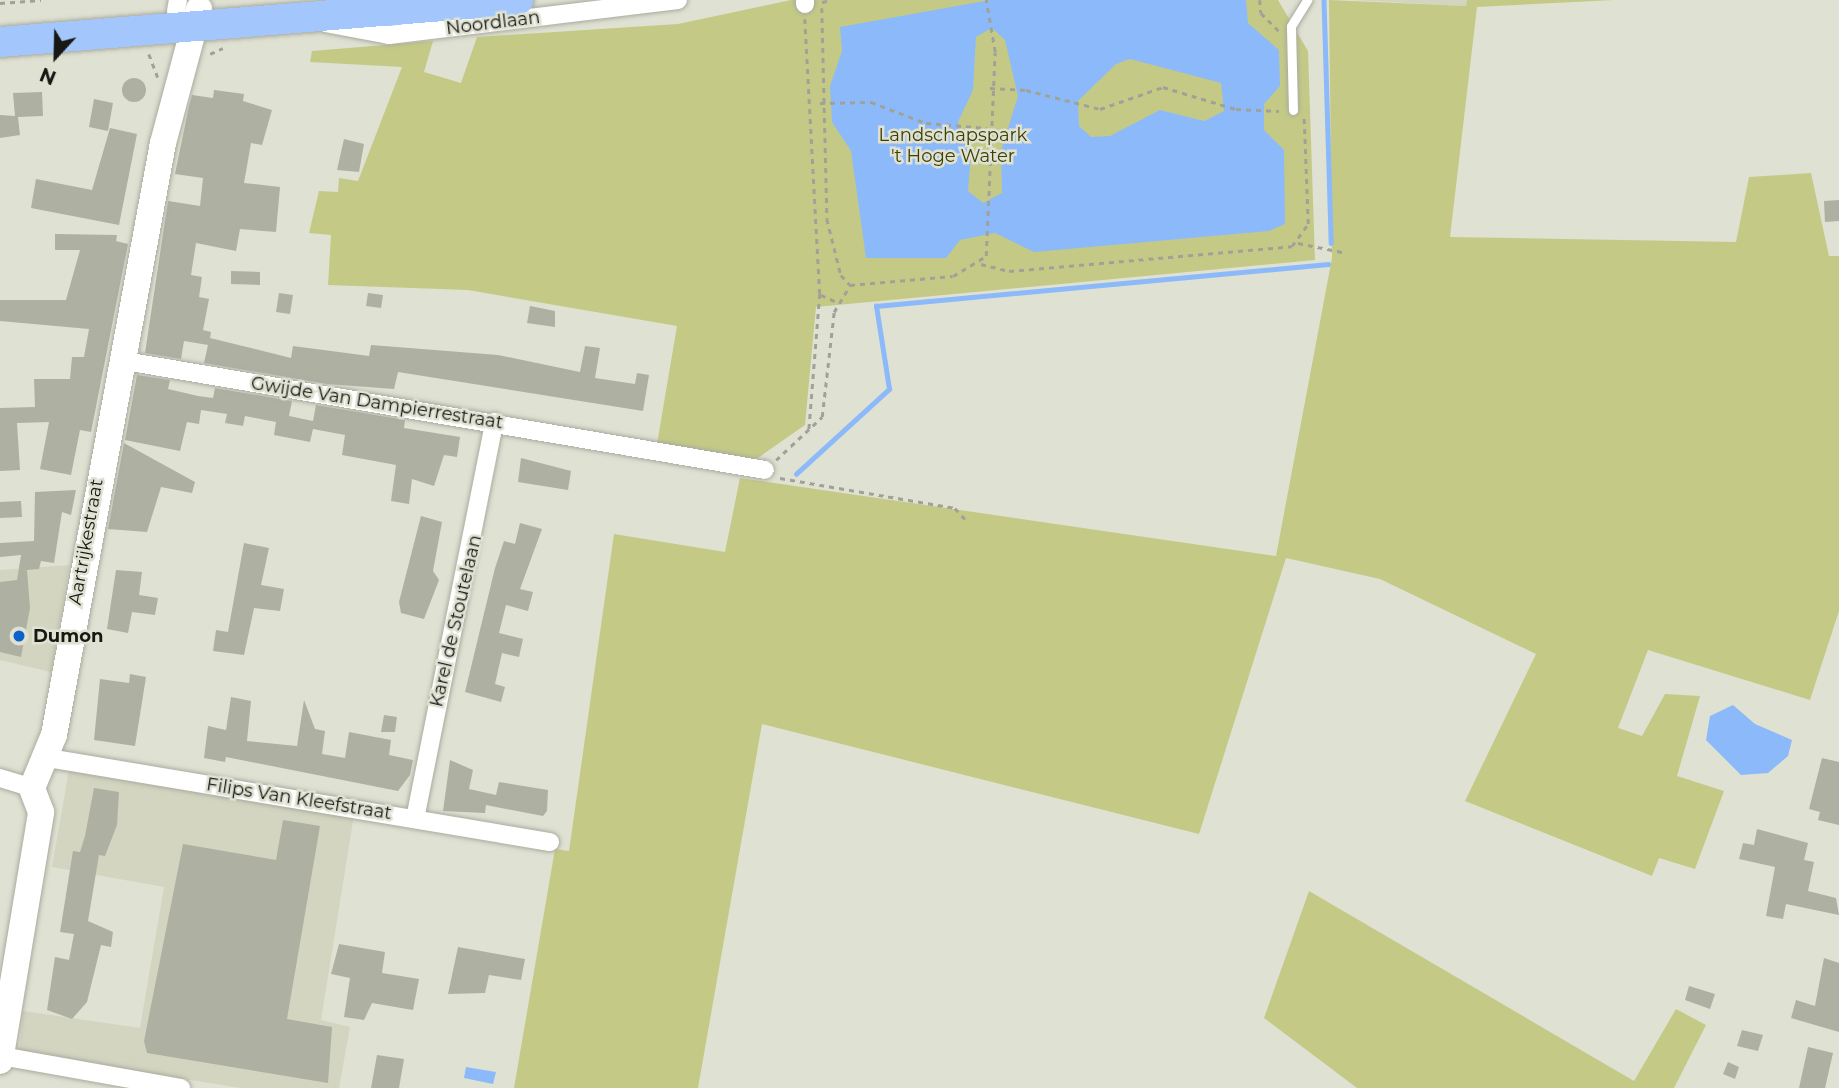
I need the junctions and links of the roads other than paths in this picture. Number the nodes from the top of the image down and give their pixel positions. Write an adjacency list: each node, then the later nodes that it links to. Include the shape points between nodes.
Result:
1 (518, 0): 4 (main road, Noordlaan)
2 (678, 0): 4 (street, Noordlaan, via 379,35)
3 (1305, 4): 8 (lane, via 1292,19)
4 (318, 10): 5 (main road, Noordlaan)
5 (187, 13): 6 (main road, Noordlaan); 7 (main road, Noordlaan); 9 (street, Aartrijkestraat)
6 (0, 23)
7 (0, 42)
8 (1293, 110)
9 (120, 360): 10 (street, Gwijde Van Dampierrestraat); 12 (street, Aartrijkestraat)
10 (494, 422): 11 (street, Gwijde Van Dampierrestraat); 15 (street, Karel de Stoutelaan)
11 (765, 470)
12 (48, 758): 14 (street, Aartrijkestraat); 15 (street, Filips Van Kleefstraat)
13 (0, 778): 14 (street)
14 (32, 788): 17 (street, via 41,812)
15 (415, 818): 16 (street, Filips Van Kleefstraat)
16 (550, 842)
17 (0, 1058): 18 (street)
18 (181, 1088)

